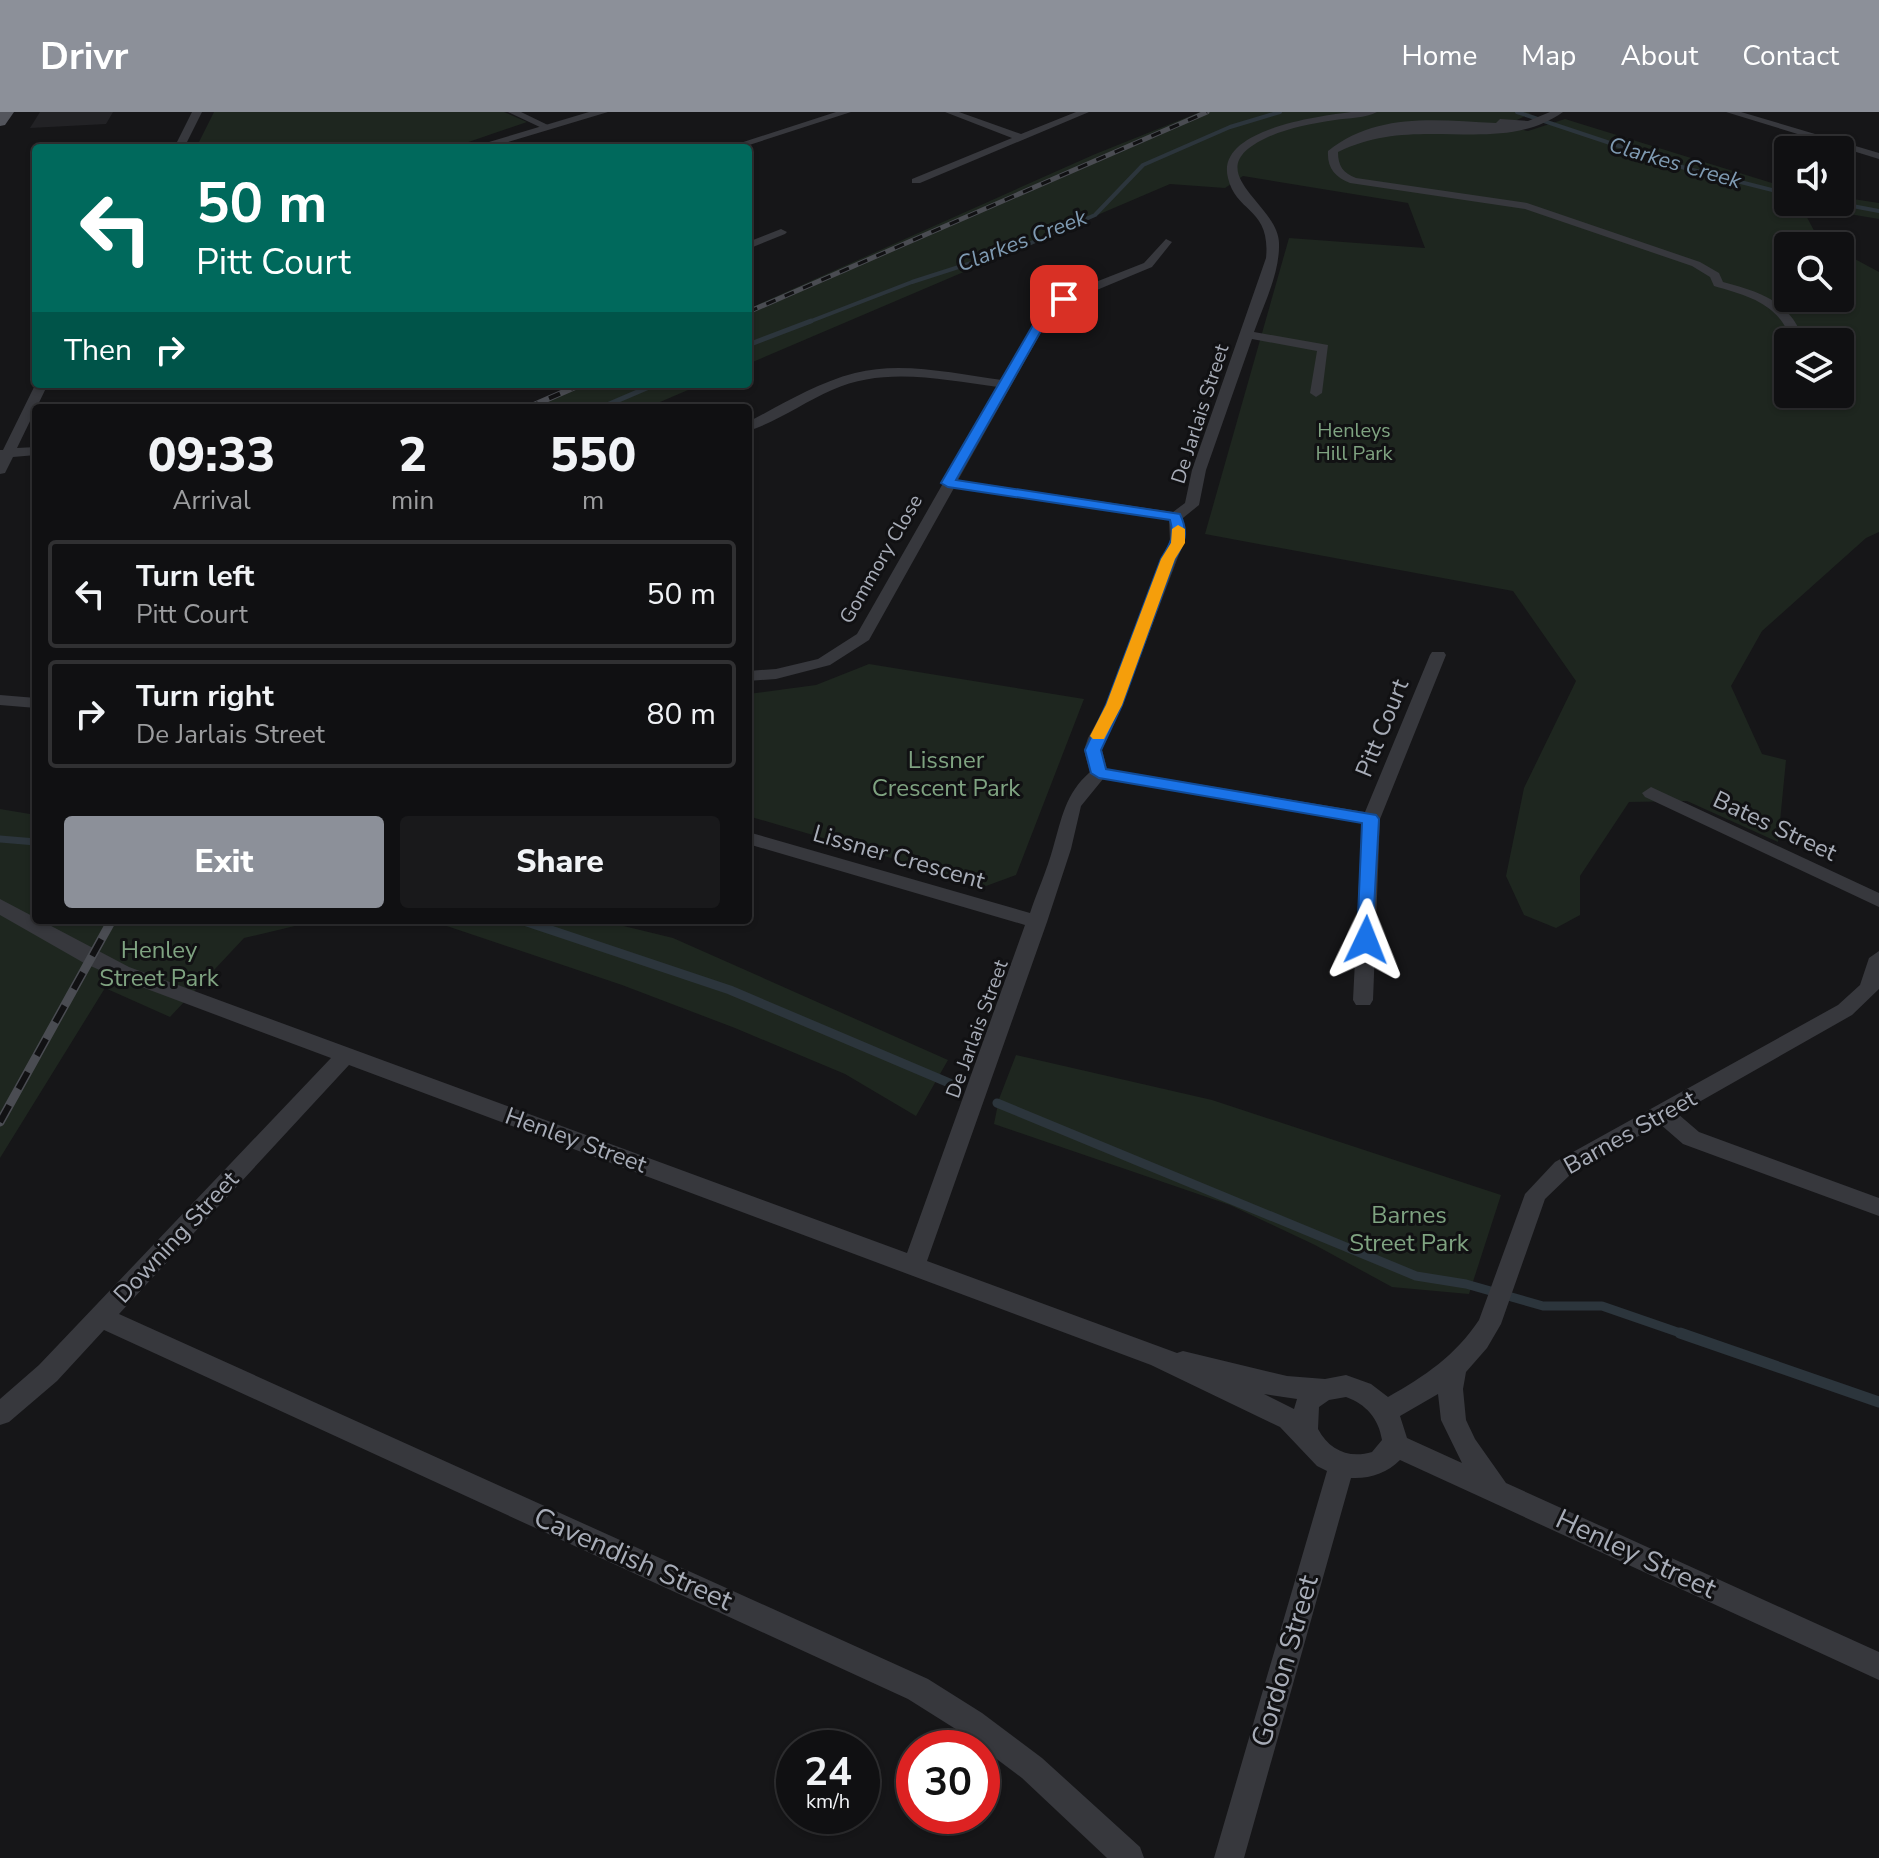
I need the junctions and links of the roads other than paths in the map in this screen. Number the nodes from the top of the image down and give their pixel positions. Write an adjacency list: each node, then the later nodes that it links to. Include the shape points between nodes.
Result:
1 (7, 112): 16 (main road)
2 (197, 112): 20 (street)
3 (513, 112): 18 (street)
4 (602, 112): 18 (street)
5 (801, 112): 15 (street)
6 (846, 112): 15 (street)
7 (950, 112): 19 (street)
8 (1084, 112): 19 (street)
9 (1372, 112): 29 (street, De Jarlais Street, via 1277,130 1236,155 1233,179 1271,226 1275,246)
10 (1450, 112): 17 (street)
11 (1731, 112): 14 (street)
12 (1775, 112): 14 (street)
13 (1553, 114): 17 (street)
14 (1754, 119): 23 (street)
15 (820, 120): 22 (street)
16 (0, 122)
17 (1514, 124): 28 (street, via 1399,120 1339,145 1333,151 1334,166 1354,181 1527,206 1696,264 1715,275 1718,284 1778,306)
18 (547, 127): 21 (street)
19 (1021, 138): 24 (street)
20 (181, 144)
21 (489, 144)
22 (743, 144)
23 (1879, 156)
24 (916, 181)
25 (781, 232): 27 (street)
26 (1166, 242): 30 (street, Gommory Close, via 1148,265 1064,299 1046,313)
27 (752, 244)
28 (1794, 328)
29 (1247, 334): 32 (street, via 1324,348); 38 (street, De Jarlais Street, via 1199,470 1192,505)
30 (1005, 384): 33 (street, via 879,373 840,382); 37 (street, Gommory Close)
31 (40, 388): 35 (street)
32 (1316, 393)
33 (752, 425)
34 (32, 451): 35 (street)
35 (5, 454): 36 (street)
36 (0, 470)
37 (948, 483): 38 (street); 40 (street, Gommory Close, via 863,637 824,662)
38 (1176, 517): 43 (street, De Jarlais Street, via 1178,543 1093,750)
39 (1438, 655): 45 (street, Pitt Court)
40 (752, 676)
41 (0, 700): 42 (street)
42 (32, 703)
43 (1099, 773): 45 (street); 49 (street, De Jarlais Street, via 1080,787)
44 (1651, 793): 47 (street, Bates Street)
45 (1371, 819): 51 (street, Pitt Court)
46 (752, 839): 49 (street, Lissner Crescent)
47 (1879, 901)
48 (0, 906): 52 (street, Henley Street, via 91,958)
49 (1037, 922): 55 (street, De Jarlais Street)
50 (1879, 958): 53 (street, Barnes Street, via 1869,989 1845,1010)
51 (1363, 1000)
52 (346, 1055): 55 (street, Henley Street); 56 (street, Downing Street)
53 (1663, 1114): 54 (street, via 1691,1138); 58 (street, Barnes Street, via 1546,1181 1536,1194 1489,1324)
54 (1879, 1207)
55 (914, 1265): 57 (street, Henley Street)
56 (101, 1317): 61 (street, Downing Street); 67 (street, Cavendish Street, via 918,1689 1032,1768)
57 (1160, 1357): 59 (street, Henley Street, via 1294,1391); 62 (street, Henley Street, via 1271,1409)
58 (1454, 1371): 60 (street, Barnes Street); 65 (street, Barnes Street, via 1449,1411)
59 (1324, 1389): 60 (street, via 1363,1390); 62 (street, via 1305,1408)
60 (1387, 1411): 63 (street)
61 (0, 1414)
62 (1307, 1437): 64 (street, via 1323,1455)
63 (1393, 1444): 64 (street, via 1370,1465); 65 (street, Henley Street)
64 (1342, 1465): 68 (street, Gordon Street)
65 (1497, 1490): 66 (street, Henley Street)
66 (1879, 1666)
67 (1129, 1858)
68 (1229, 1858)

